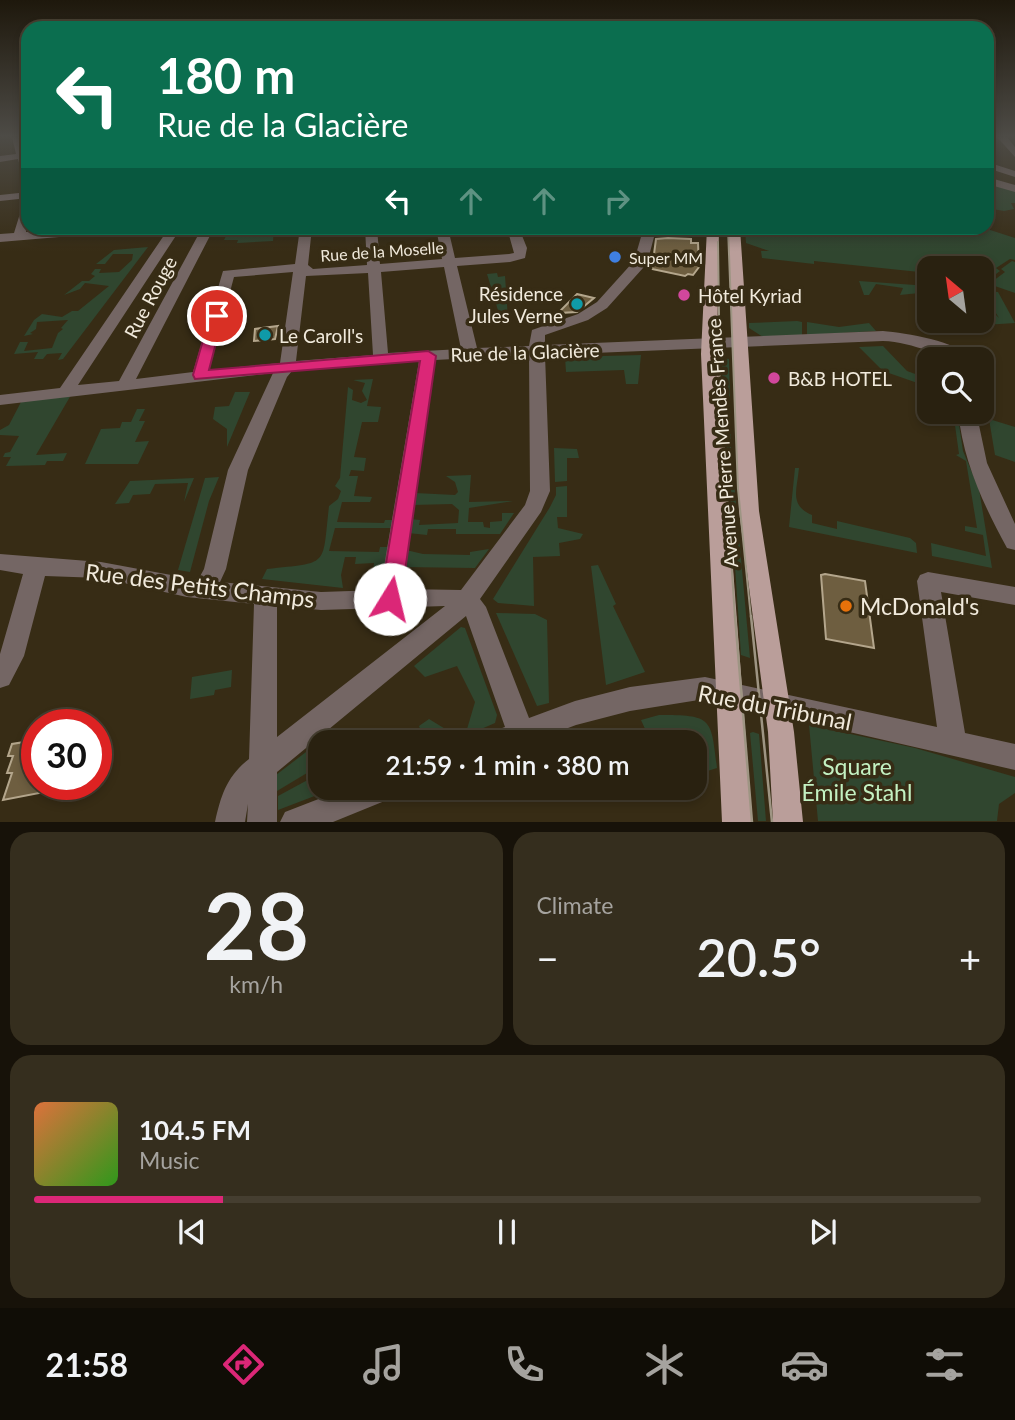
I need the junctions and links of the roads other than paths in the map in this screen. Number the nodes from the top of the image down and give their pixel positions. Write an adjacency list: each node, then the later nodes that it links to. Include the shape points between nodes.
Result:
1 (994, 182): 2 (street)
2 (1015, 189)
3 (21, 196): 4 (street)
4 (0, 198)
5 (21, 230): 16 (street)
6 (30, 235): 16 (street)
7 (170, 235): 31 (street)
8 (204, 235): 30 (street, Rue Rouge)
9 (305, 235): 19 (street)
10 (372, 235): 20 (street)
11 (444, 235): 18 (street)
12 (516, 235): 18 (street, Rue de la Moselle, via 520,256)
13 (648, 235): 24 (street, via 642,260 597,309 537,332)
14 (713, 235): 22 (main road, Avenue Pierre Mendès France)
15 (734, 235): 21 (main road, Avenue Pierre Mendès France)
16 (19, 236): 17 (street)
17 (0, 238)
18 (451, 264): 20 (street, Rue de la Moselle); 25 (street)
19 (301, 267): 20 (street, Rue de la Moselle, via 312,273); 28 (street); 29 (street, Rue de la Moselle, via 228,274)
20 (374, 269): 27 (street)
21 (740, 344): 22 (street, Rue de la Glacière); 23 (street, Rue de la Glacière, via 887,336); 44 (main road, Avenue Pierre Mendès France, via 749,511)
22 (709, 345): 24 (street, Rue de la Glacière); 43 (main road, Avenue Pierre Mendès France)
23 (937, 347)
24 (538, 351): 25 (street, Rue de la Glacière); 41 (street, via 540,491 534,507)
25 (470, 353): 26 (street, Rue de la Glacière)
26 (428, 356): 27 (street, Rue de la Glacière); 40 (street)
27 (381, 359): 28 (street, Rue de la Glacière)
28 (287, 367): 29 (street, Rue de la Glacière); 37 (street, via 238,470 215,569)
29 (200, 375): 30 (street, Rue de la Glacière)
30 (125, 384): 31 (street, Rue de la Glacière)
31 (65, 392): 32 (street, Rue de la Glacière)
32 (0, 400)
33 (969, 424): 34 (street, via 983,479)
34 (1015, 542)
35 (0, 562): 36 (street, Rue des Petits Champs)
36 (36, 567): 37 (street, Rue des Petits Champs, via 101,570); 42 (street, via 12,656)
37 (205, 589): 38 (street, Rue des Petits Champs)
38 (267, 596): 40 (street, Rue des Petits Champs, via 321,601); 49 (street)
39 (1015, 596): 47 (street, via 928,581)
40 (390, 599): 41 (street, Rue des Petits Champs, via 456,597)
41 (465, 602): 45 (street, via 474,607); 49 (street)
42 (0, 677)
43 (728, 693): 44 (street, Rue du Tribunal); 46 (street, Rue du Tribunal, via 694,689 630,699); 54 (main road, Avenue Pierre Mendès France)
44 (777, 705): 47 (street, Rue du Tribunal); 55 (main road, Avenue Pierre Mendès France)
45 (508, 730)
46 (531, 730)
47 (953, 745): 48 (street, Rue du Tribunal)
48 (1015, 757)
49 (264, 765): 51 (street, via 247,778 235,796); 52 (street)
50 (350, 800): 53 (street)
51 (230, 821)
52 (262, 821)
53 (295, 821)
54 (737, 821)
55 (788, 821)

